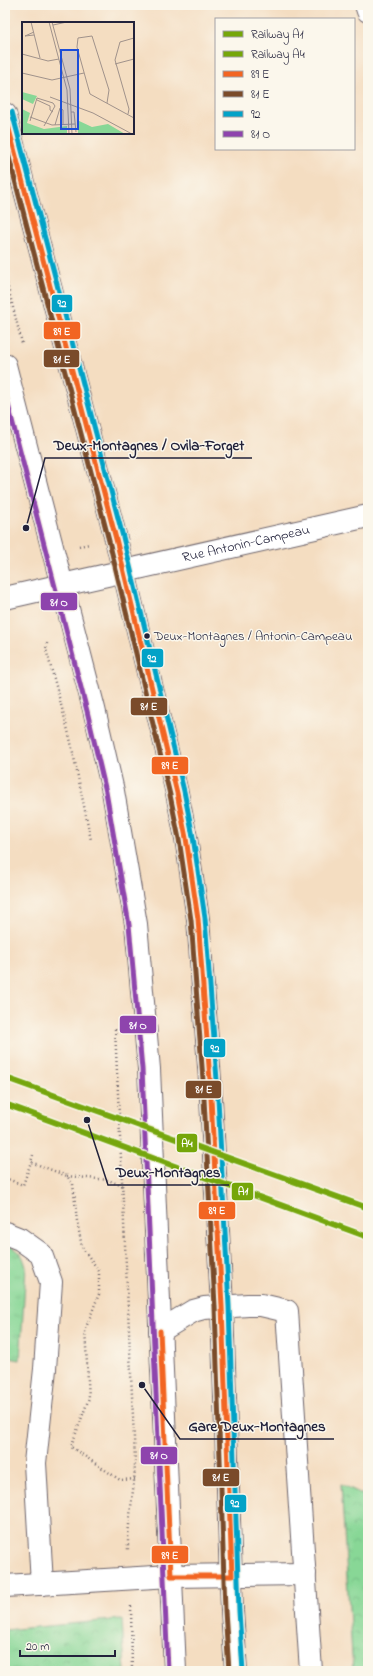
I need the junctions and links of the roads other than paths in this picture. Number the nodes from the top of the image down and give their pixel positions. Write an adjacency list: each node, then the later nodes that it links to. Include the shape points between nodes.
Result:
1 (366, 5): 2 (street)
2 (368, 11)
3 (5, 114): 4 (street)
4 (13, 178): 7 (street)
5 (5, 365): 8 (street)
6 (368, 516): 7 (street, Rue Antonin-Campeau)
7 (124, 571): 8 (street, Rue Antonin-Campeau); 11 (street, via 177,793 197,912 208,1041)
8 (61, 584): 9 (street, Rue Antonin-Campeau); 12 (street, via 113,791 136,924 149,1070)
9 (5, 598)
10 (5, 1233): 16 (street, via 20,1239 41,1254 51,1282 35,1463)
11 (222, 1306): 12 (street, via 193,1311); 13 (street, via 261,1305 287,1311); 15 (street)
12 (160, 1331): 14 (street)
13 (304, 1574): 15 (street); 20 (street)
14 (171, 1576): 15 (street); 16 (street); 18 (street)
15 (232, 1576): 19 (street)
16 (42, 1584): 17 (street)
17 (5, 1586)
18 (175, 1671)
19 (236, 1671)
20 (312, 1671)

